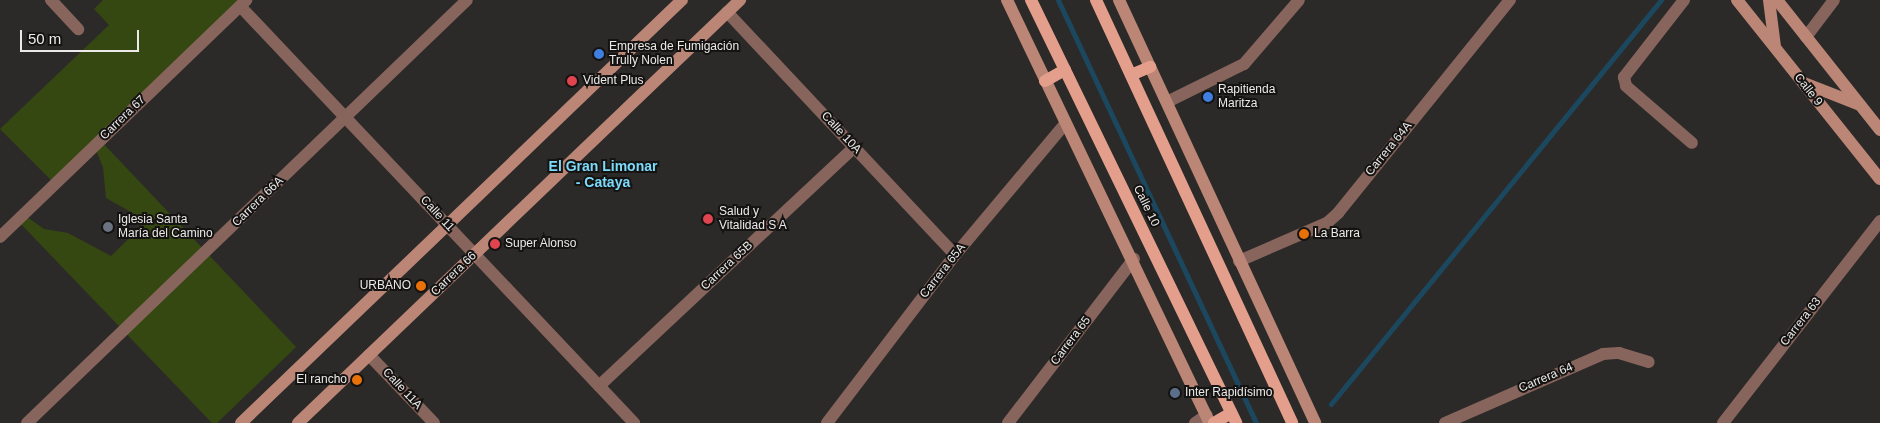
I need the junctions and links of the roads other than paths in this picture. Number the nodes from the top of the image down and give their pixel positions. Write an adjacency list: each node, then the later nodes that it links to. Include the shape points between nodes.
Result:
1 (51, 0): 18 (street)
2 (467, 0): 28 (street, Carrera 66A)
3 (682, 0): 35 (main road)
4 (740, 0): 17 (main road, Carrera 66)
5 (1006, 0): 24 (main road)
6 (1031, 0): 22 (main road, Calle 10)
7 (1096, 0): 23 (main road)
8 (1119, 0): 21 (main road)
9 (1299, 0): 26 (street, via 1244,64)
10 (1510, 0): 40 (street, Carrera 64A, via 1338,213 1327,223)
11 (1684, 0): 31 (street, via 1624,78 1626,86)
12 (1737, 0): 20 (main road, Calle 9)
13 (1769, 0): 20 (main road)
14 (1777, 0): 19 (main road)
15 (1834, 0): 19 (street)
16 (243, 3): 28 (street, Calle 11); 36 (street, Carrera 67)
17 (727, 12): 32 (street, Calle 10A); 37 (main road, Carrera 66)
18 (78, 29)
19 (1806, 37): 27 (main road)
20 (1775, 48): 25 (main road, Calle 9)
21 (1150, 67): 23 (main road); 26 (main road)
22 (1065, 70): 24 (main road); 44 (main road, Calle 10)
23 (1131, 74): 54 (main road)
24 (1045, 81): 29 (main road)
25 (1802, 82): 27 (main road); 33 (main road, Calle 9)
26 (1167, 102): 40 (main road)
27 (1861, 106): 30 (main road)
28 (346, 118): 35 (street, Calle 11); 46 (street, Carrera 66A)
29 (1065, 124): 38 (street, Carrera 65A); 39 (main road)
30 (1878, 124)
31 (1692, 143)
32 (854, 147): 38 (street, Calle 10A); 43 (street, Carrera 65B)
33 (1880, 179)
34 (1880, 221): 57 (street, Carrera 63)
35 (447, 225): 37 (street, Calle 11); 47 (main road)
36 (0, 238)
37 (474, 254): 41 (main road, Carrera 66); 43 (street, Calle 11)
38 (955, 255): 51 (street, Carrera 65A)
39 (1134, 259): 45 (main road); 52 (street, Carrera 65)
40 (1239, 261): 55 (main road)
41 (370, 354): 48 (main road, Carrera 66); 49 (street, Calle 11A)
42 (1649, 362): 56 (street, Carrera 64, via 1619,352 1603,354)
43 (600, 386): 50 (street, Calle 11)
44 (1234, 418): 45 (main road)
45 (1210, 420): 53 (street)
46 (27, 423)
47 (241, 423)
48 (298, 423)
49 (434, 423)
50 (634, 423)
51 (827, 423)
52 (1008, 423)
53 (1195, 423)
54 (1292, 423)
55 (1315, 423)
56 (1445, 423)
57 (1723, 423)

